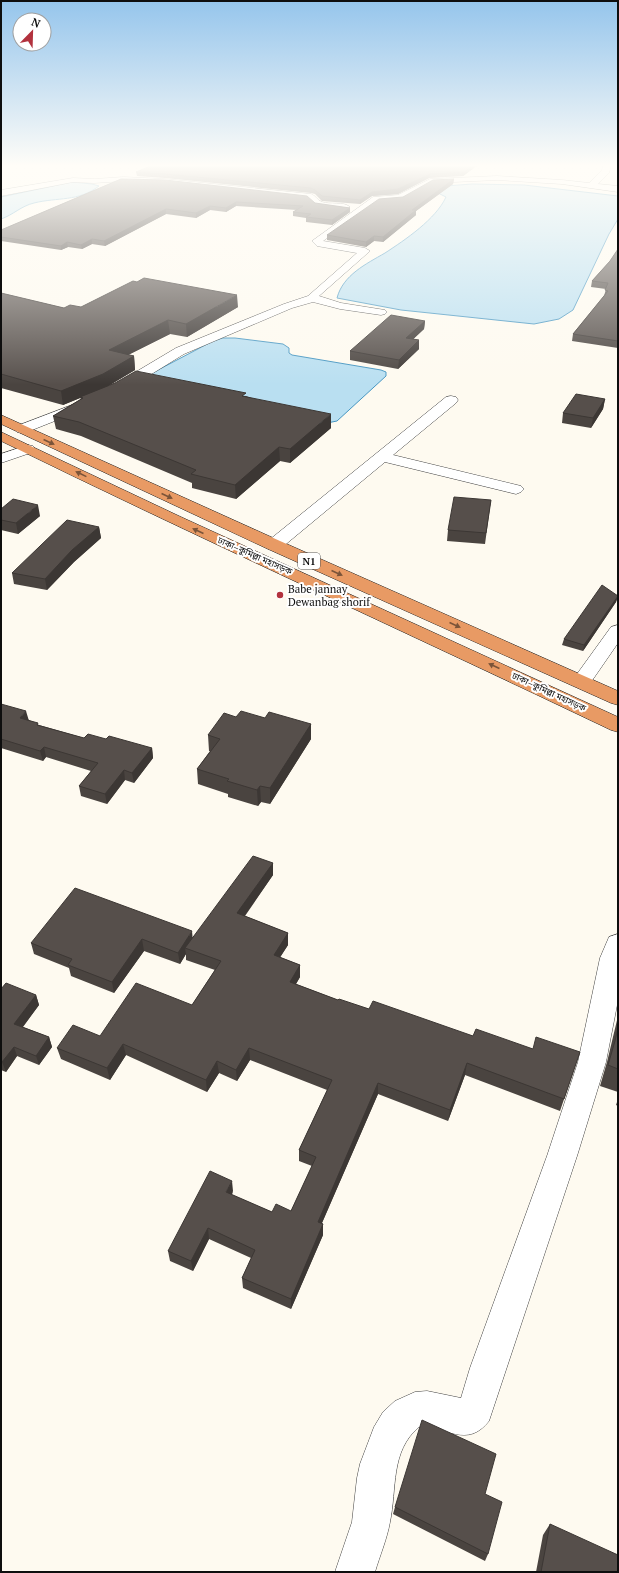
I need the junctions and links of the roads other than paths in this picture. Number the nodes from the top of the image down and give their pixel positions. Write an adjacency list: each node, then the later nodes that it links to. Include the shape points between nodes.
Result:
1 (321, 238): 2 (street, via 317,241 320,244 365,251 315,293)
2 (313, 298): 3 (street, via 340,306); 4 (street, via 180,351)
3 (381, 312)
4 (111, 392)
5 (451, 400): 11 (street)
6 (91, 402): 8 (street)
7 (1, 419): 8 (highway, ঢাকা–কুমিল্লা মহাসড়ক / N1)
8 (22, 430): 14 (highway, ঢাকা–কুমিল্লা মহাসড়ক / N1, one-way to 14)
9 (1, 436): 10 (highway, ঢাকা–কুমিল্লা মহাসড়ক / N1)
10 (28, 449): 12 (street); 18 (highway, ঢাকা–কুমিল্লা মহাসড়ক / N1, one-way to 10, via 175,520)
11 (383, 456): 13 (street); 14 (street)
12 (1, 459)
13 (516, 489)
14 (274, 545): 16 (highway, ঢাকা–কুমিল্লা মহাসড়ক / N1, one-way to 16)
15 (618, 631): 16 (street)
16 (582, 681): 17 (highway, ঢাকা–কুমিল্লা মহাসড়ক / N1)
17 (618, 699)
18 (618, 725)
19 (618, 944): 20 (street, via 612,958 592,1062 476,1408 469,1417 462,1418 416,1410 394,1426 379,1465 371,1522)
20 (355, 1572)

